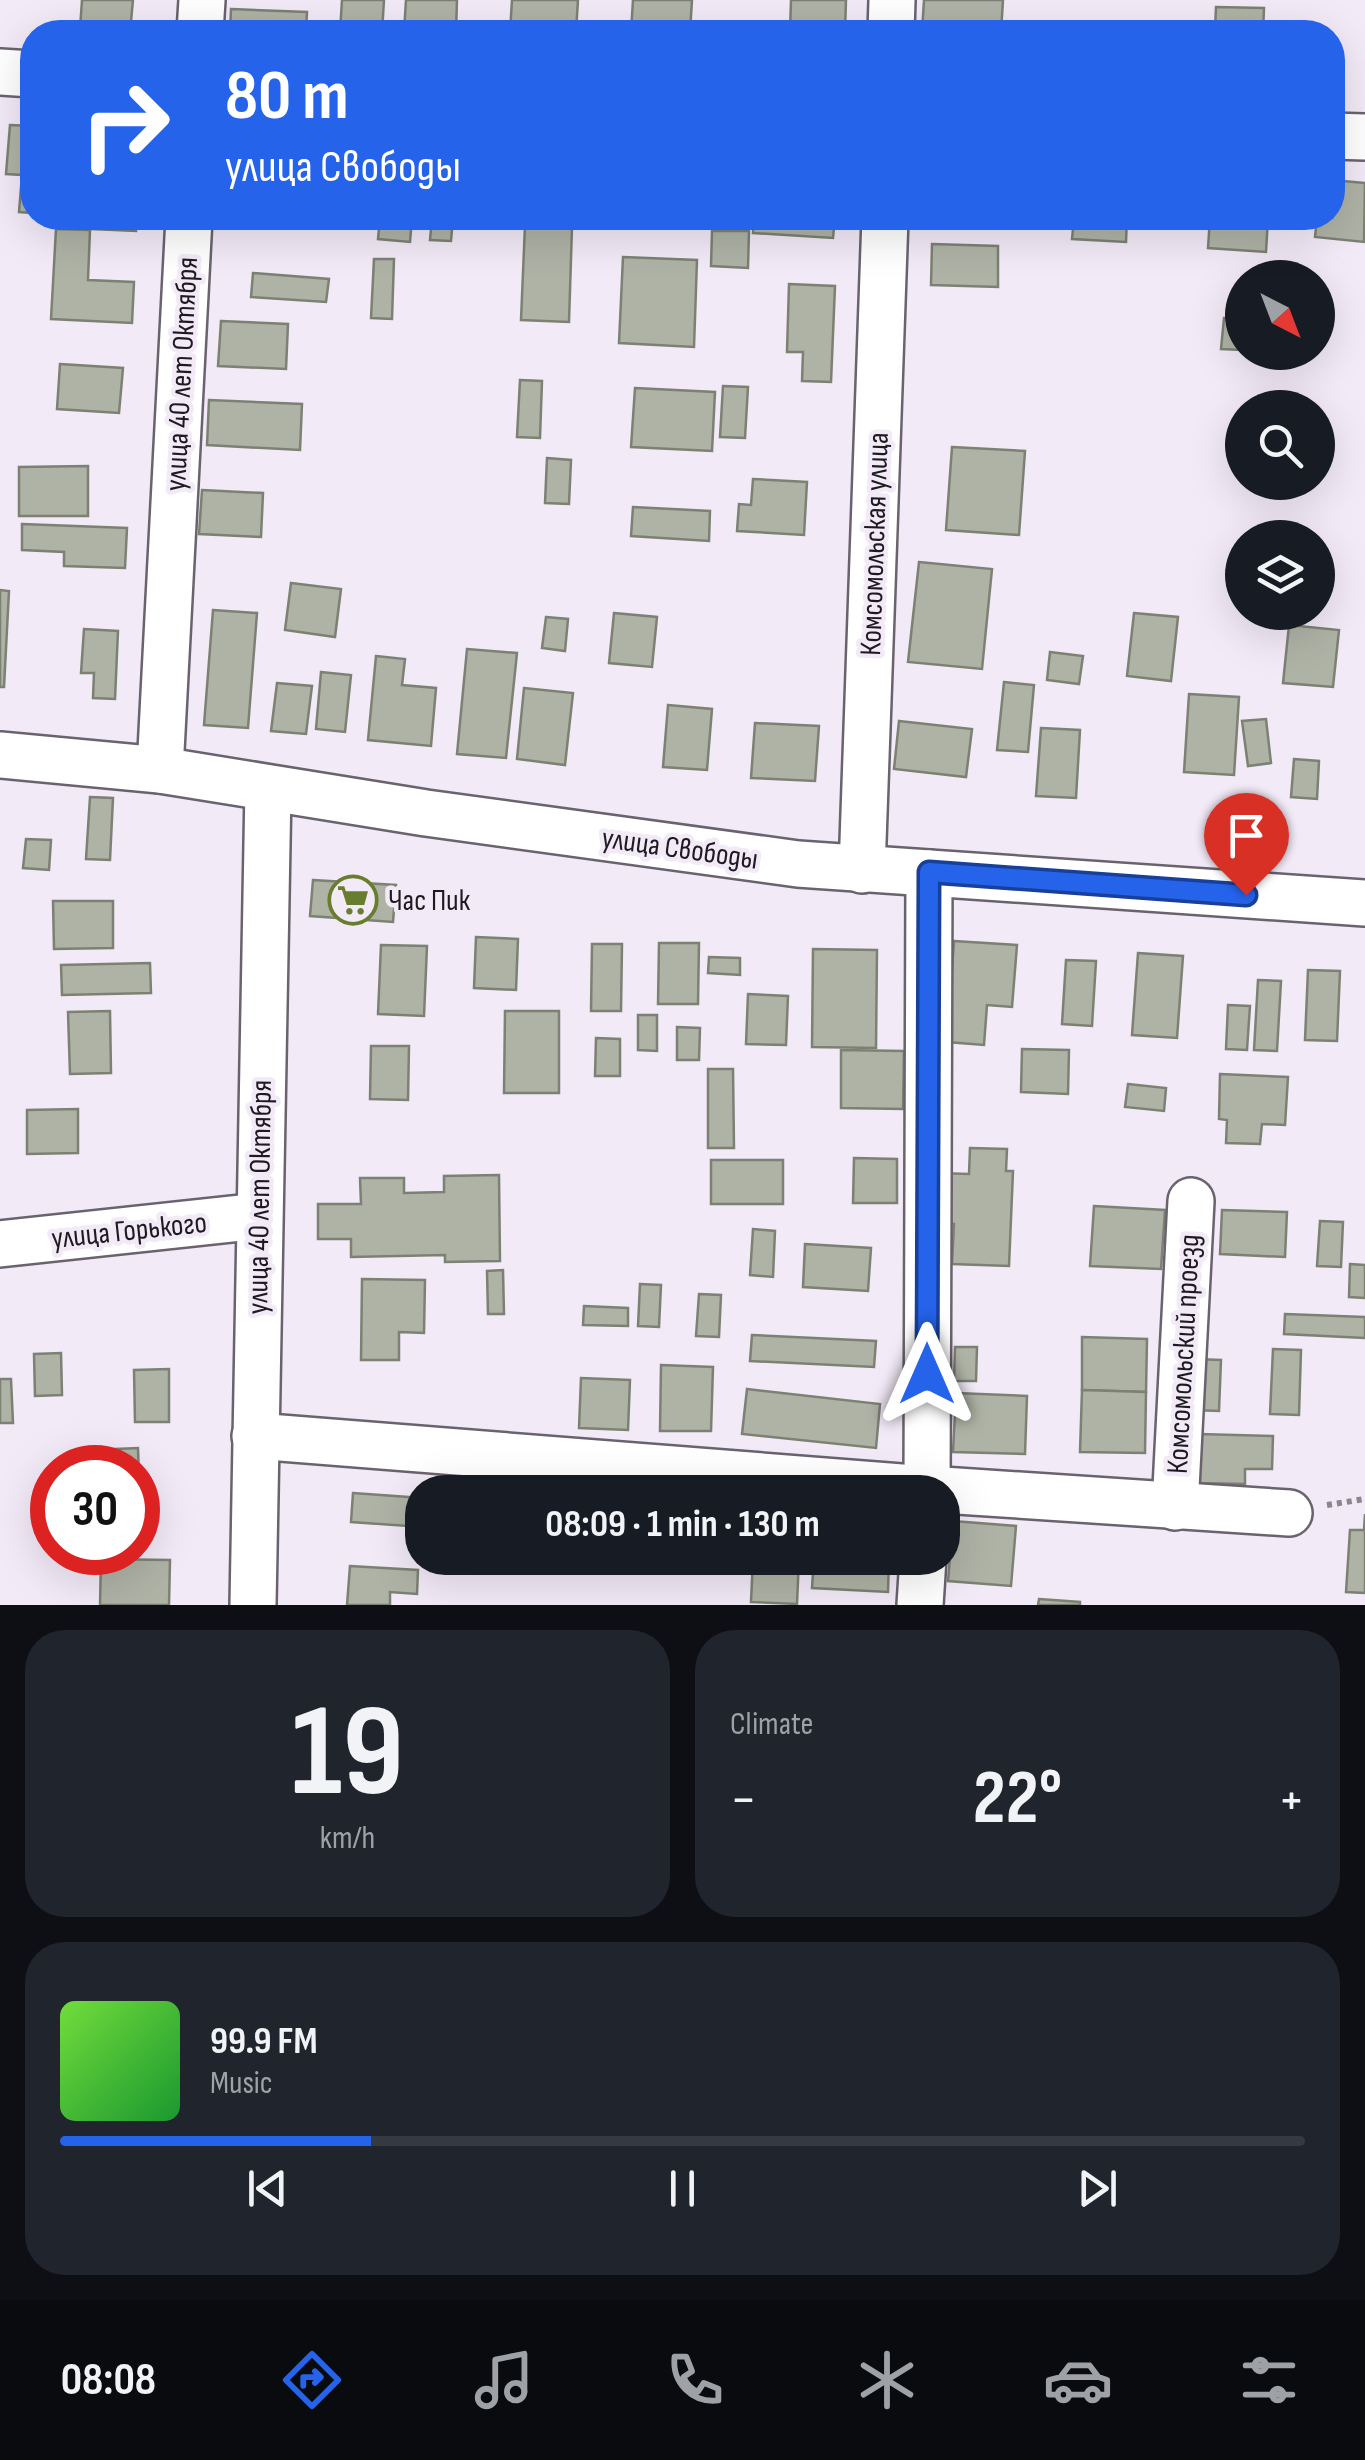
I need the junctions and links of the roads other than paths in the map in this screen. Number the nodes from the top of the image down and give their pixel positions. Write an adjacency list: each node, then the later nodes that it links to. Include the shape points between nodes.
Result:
1 (188, 230): 4 (street, улица 40 лет Октября)
2 (886, 230): 6 (street, Комсомольская улица)
3 (0, 755): 4 (street, улица Свободы)
4 (160, 770): 5 (street, улица Свободы)
5 (268, 789): 6 (street, улица Свободы); 10 (street, улица 40 лет Октября)
6 (862, 870): 7 (street, улица Свободы)
7 (929, 872): 8 (street, улица Свободы); 14 (street)
8 (1365, 903)
9 (1191, 1201): 16 (street, Комсомольский проезд)
10 (258, 1216): 11 (street, улица Горького); 12 (street, улица 40 лет Октября)
11 (0, 1244)
12 (255, 1436): 13 (street, Комсомольский проезд); 19 (street, улица 40 лет Октября)
13 (732, 1475)
14 (927, 1475)
15 (960, 1493): 16 (street, Комсомольский проезд)
16 (1175, 1507): 17 (street, Комсомольский проезд)
17 (1288, 1513)
18 (922, 1575): 20 (street)
19 (252, 1605)
20 (920, 1605)

